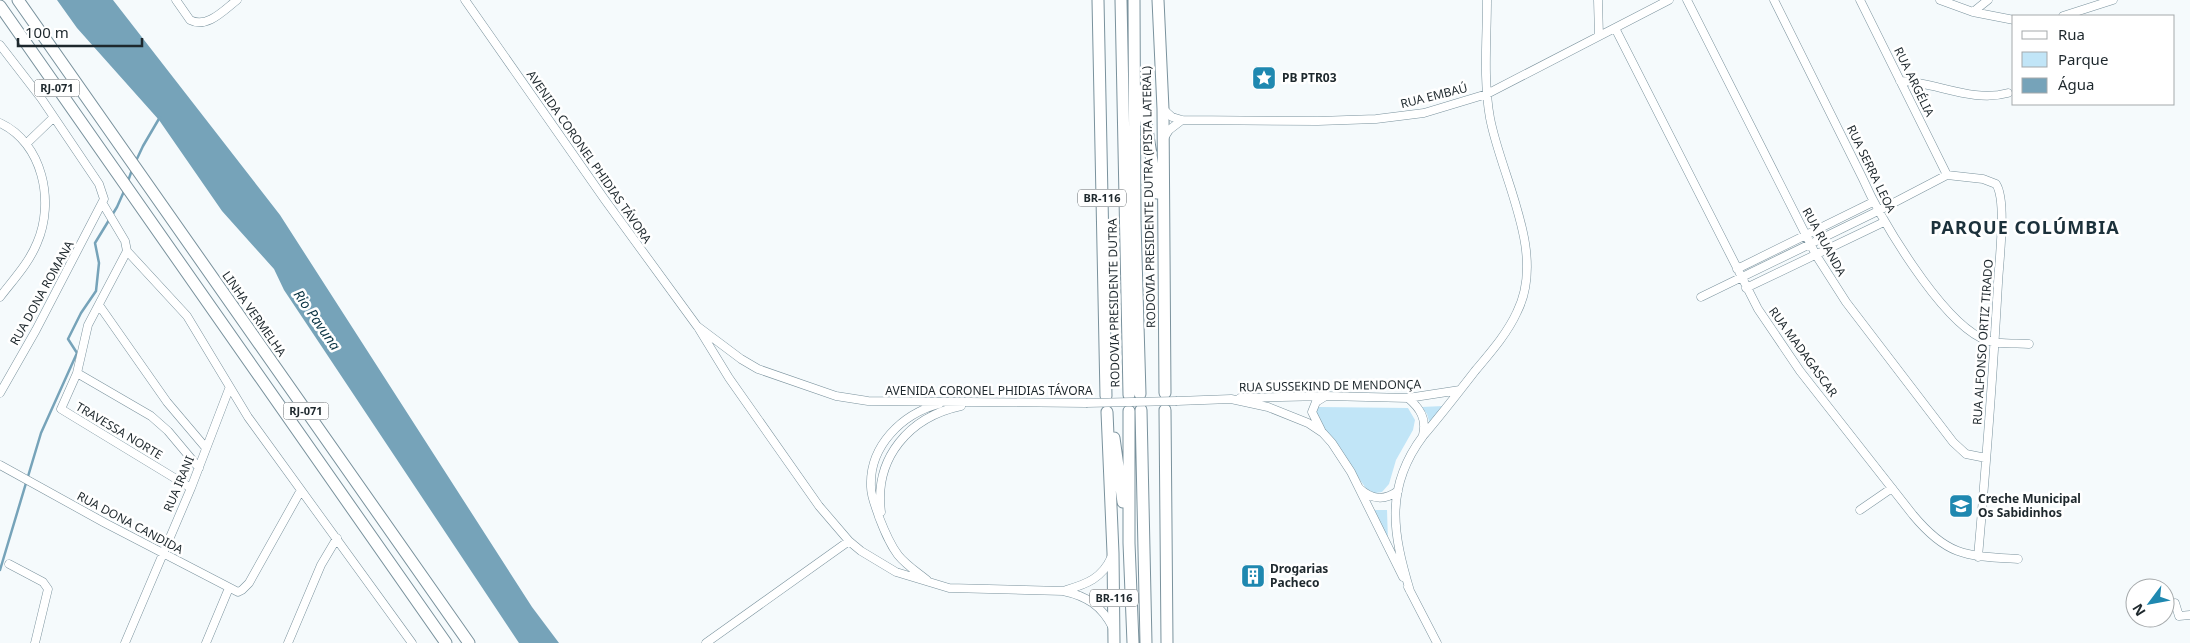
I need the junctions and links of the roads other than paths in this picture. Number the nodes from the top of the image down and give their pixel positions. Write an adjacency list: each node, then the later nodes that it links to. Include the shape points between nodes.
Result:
1 (18, 0): 100 (highway, LINHA VERMELHA / RJ-071)
2 (176, 0): 3 (street, via 195,23 210,20)
3 (237, 0)
4 (465, 0): 51 (street, AVENIDA CORONEL PHIDIAS TÁVORA)
5 (1098, 0): 59 (highway, BR-116)
6 (1121, 0): 26 (highway, RODOVIA PRESIDENTE DUTRA / BR-116, via 1135,395)
7 (1134, 0): 26 (highway, RODOVIA PRESIDENTE DUTRA / BR-116)
8 (1158, 0): 30 (highway, RODOVIA PRESIDENTE DUTRA (PISTA LATERAL))
9 (1487, 0): 29 (street)
10 (1598, 0): 24 (street)
11 (1669, 0): 23 (street, RUA EMBAÚ)
12 (1687, 0): 42 (street, RUA RUANDA)
13 (1774, 0): 37 (street, RUA SERRA LEOA)
14 (1860, 0): 27 (street, RUA ARGÉLIA)
15 (1940, 0): 19 (street)
16 (1989, 0): 19 (street); 21 (street)
17 (2113, 0): 20 (street)
18 (0, 6): 99 (highway, RJ-071)
19 (1972, 12): 21 (street)
20 (2065, 15)
21 (1989, 16): 22 (street)
22 (2012, 20)
23 (1615, 28): 24 (street, RUA EMBAÚ); 46 (street, RUA MADAGASCAR)
24 (1599, 36): 29 (street, RUA EMBAÚ)
25 (0, 45): 31 (street)
26 (1135, 53): 41 (highway)
27 (1900, 81): 28 (street, via 1973,95); 36 (street, RUA ARGÉLIA)
28 (2008, 93)
29 (1487, 94): 32 (street, RUA EMBAÚ, via 1433,111 1398,117 1318,121); 56 (street, via 1502,167 1524,233 1526,278 1518,312)
30 (1163, 109): 32 (street, RUA EMBAÚ); 34 (highway, RODOVIA PRESIDENTE DUTRA (PISTA LATERAL))
31 (53, 118): 35 (street); 38 (street, via 99,184)
32 (1182, 120): 34 (street)
33 (0, 122): 35 (street)
34 (1162, 140): 41 (highway, RODOVIA PRESIDENTE DUTRA (PISTA LATERAL))
35 (26, 144): 48 (street, via 42,173 46,219 37,244)
36 (1947, 175): 39 (street); 52 (street, RUA ALFONSO ORTIZ TIRADO, via 1990,180 2000,191)
37 (1873, 202): 39 (street, RUA SERRA LEOA); 42 (street)
38 (105, 207): 44 (street); 57 (street, RUA DONA ROMANA)
39 (1878, 211): 40 (street, RUA SERRA LEOA); 43 (street)
40 (1884, 222): 45 (street); 52 (street, RUA SERRA LEOA, via 1908,258 1964,327)
41 (1163, 232): 58 (highway, RODOVIA PRESIDENTE DUTRA (PISTA LATERAL))
42 (1806, 235): 43 (street, RUA RUANDA); 46 (street)
43 (1811, 244): 45 (street, RUA RUANDA); 46 (street)
44 (128, 251): 50 (street); 55 (street, via 187,316)
45 (1816, 255): 47 (street); 69 (street, RUA RUANDA, via 1846,302 1953,442 1966,454)
46 (1739, 273): 47 (street, RUA MADAGASCAR); 49 (street)
47 (1746, 288): 74 (street, RUA MADAGASCAR, via 1781,344)
48 (0, 297)
49 (1701, 298)
50 (99, 305): 54 (street, via 88,325); 68 (street, via 168,402)
51 (697, 326): 63 (street, AVENIDA CORONEL PHIDIAS TÁVORA, via 758,369 836,396 879,402); 80 (street, AVENIDA CORONEL PHIDIAS TÁVORA, via 729,378 819,506)
52 (1995, 342): 53 (street, RUA SERRA LEOA); 69 (street, RUA ALFONSO ORTIZ TIRADO)
53 (2030, 344)
54 (76, 373): 71 (street, via 151,416); 73 (street, TRAVESSA NORTE, via 61,410)
55 (229, 389): 68 (street, RUA IRANI); 75 (street)
56 (1460, 390): 61 (street, RUA SUSSEKIND DE MENDONÇA); 67 (street)
57 (0, 393)
58 (1165, 393)
59 (1107, 396)
60 (1326, 396): 61 (street, RUA SUSSEKIND DE MENDONÇA); 62 (street, RUA SUSSEKIND DE MENDONÇA); 66 (street, via 1316,402 1312,412)
61 (1408, 398): 67 (street, via 1424,420)
62 (1231, 399): 64 (street, AVENIDA CORONEL PHIDIAS TÁVORA, bridge); 66 (street, AVENIDA CORONEL PHIDIAS TÁVORA, via 1282,412)
63 (949, 402): 64 (street, AVENIDA CORONEL PHIDIAS TÁVORA); 78 (street, via 913,415 896,428 880,448 873,465 871,486)
64 (978, 403): 78 (street, via 944,410 923,420 895,446 885,464 881,482)
65 (1165, 410): 104 (highway)
66 (1323, 433): 72 (street, AVENIDA CORONEL PHIDIAS TÁVORA, via 1341,456)
67 (1423, 436): 76 (street, via 1404,467)
68 (206, 448): 71 (street, RUA IRANI)
69 (1986, 458): 84 (street, RUA ALFONSO ORTIZ TIRADO)
70 (0, 465): 82 (street, RUA DONA CANDIDA)
71 (199, 468): 73 (street, RUA IRANI)
72 (1358, 487): 76 (street, via 1369,496 1380,498); 90 (street, AVENIDA CORONEL PHIDIAS TÁVORA)
73 (191, 488): 82 (street, RUA IRANI)
74 (1893, 489): 77 (street); 84 (street, RUA MADAGASCAR, via 1924,528 1942,544 1960,554)
75 (301, 490): 79 (street); 88 (street, via 249,583 238,592)
76 (1398, 491): 90 (street, via 1398,551)
77 (1860, 510)
78 (882, 526): 87 (street, via 899,556)
79 (336, 538): 97 (street); 98 (street)
80 (849, 541): 87 (street, AVENIDA CORONEL PHIDIAS TÁVORA, via 887,568); 101 (street)
81 (1129, 543): 83 (highway, BR-116, via 1109,412); 102 (highway, BR-116); 103 (highway, BR-116, via 1135,411)
82 (162, 552): 88 (street, RUA DONA CANDIDA); 95 (street, RUA IRANI)
83 (1113, 553): 89 (street, AVENIDA CORONEL PHIDIAS TÁVORA, via 1096,579); 93 (highway, BR-116)
84 (1978, 557): 85 (street, RUA MADAGASCAR)
85 (2018, 559)
86 (9, 564): 94 (street, via 43,582 48,589)
87 (932, 584): 89 (street, AVENIDA CORONEL PHIDIAS TÁVORA, via 964,590)
88 (229, 588): 96 (street)
89 (1063, 591): 93 (street, AVENIDA CORONEL PHIDIAS TÁVORA, via 1080,595 1096,604)
90 (1410, 591): 105 (street, AVENIDA CORONEL PHIDIAS TÁVORA)
91 (2175, 603): 92 (street, via 2180,616)
92 (2190, 615)
93 (1114, 637)
94 (35, 643)
95 (125, 643)
96 (206, 643)
97 (288, 643)
98 (412, 643)
99 (446, 643)
100 (469, 643)
101 (706, 643)
102 (1133, 643)
103 (1146, 643)
104 (1167, 643)
105 (1437, 643)

